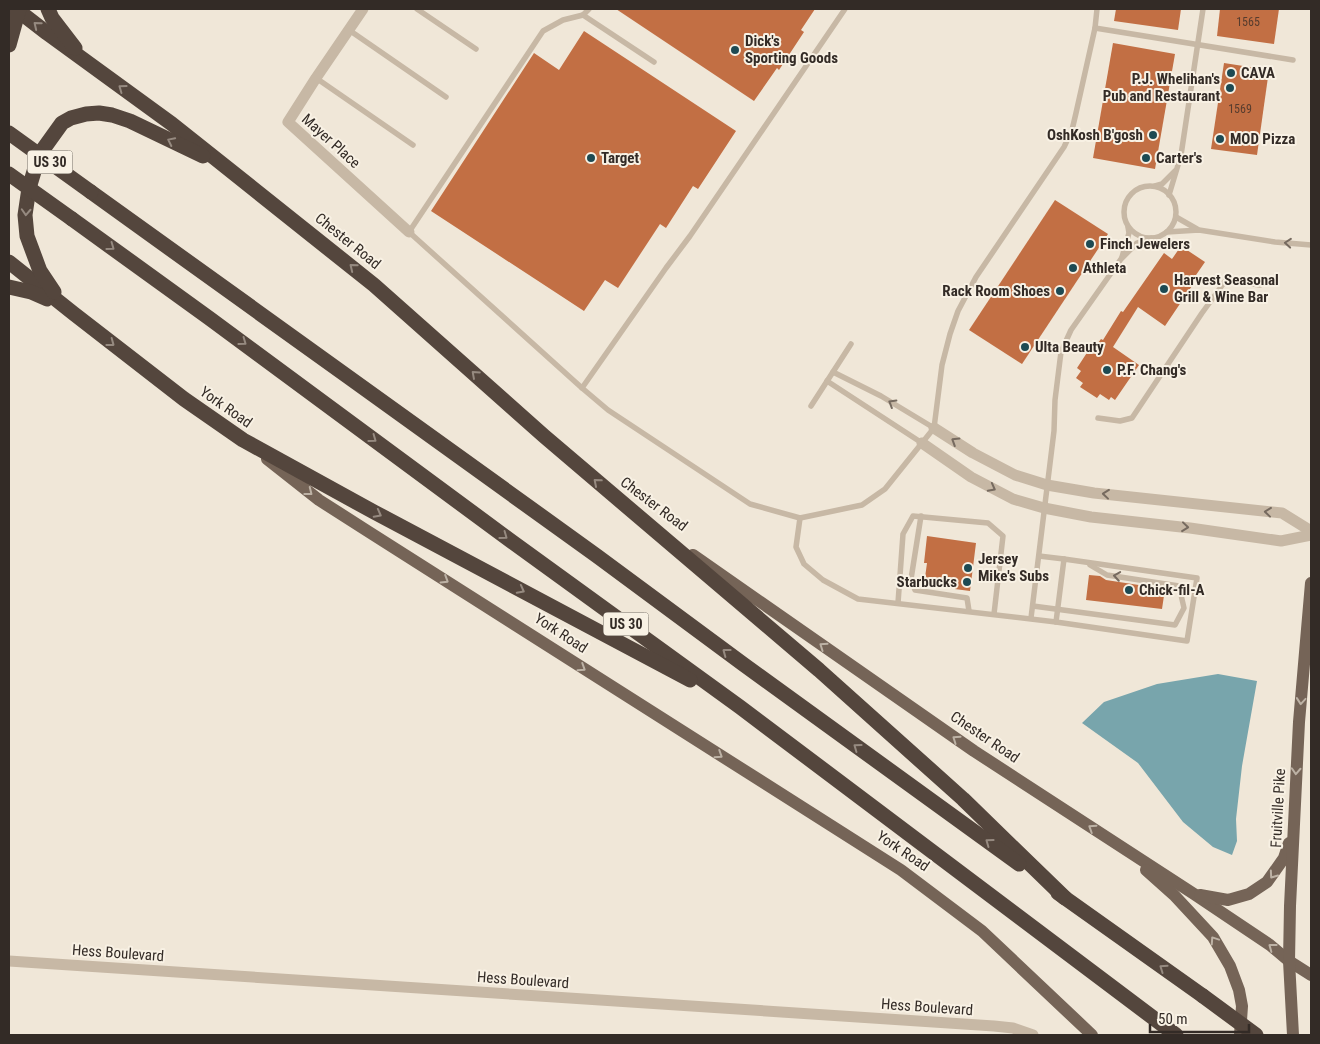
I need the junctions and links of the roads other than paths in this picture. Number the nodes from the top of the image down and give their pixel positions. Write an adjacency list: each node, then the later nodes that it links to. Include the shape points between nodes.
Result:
1 (18, 9): 13 (highway); 15 (highway, Chester Road, one-way to 1)
2 (48, 9): 15 (highway)
3 (363, 9): 11 (street, Mayer Place)
4 (417, 9): 14 (lane)
5 (589, 9): 9 (lane)
6 (844, 9): 42 (lane)
7 (1097, 9): 10 (lane)
8 (1203, 9): 12 (lane)
9 (583, 15): 17 (lane); 30 (lane, via 543,30)
10 (1095, 28): 12 (lane); 45 (lane, via 1072,130 1064,147 976,277 958,311 942,365)
11 (349, 30): 18 (street, Mayer Place); 19 (lane)
12 (1197, 44): 16 (lane); 22 (lane)
13 (9, 45)
14 (476, 49)
15 (84, 60): 23 (highway, Chester Road, one-way to 15)
16 (1293, 60)
17 (654, 62)
18 (316, 78): 21 (lane); 30 (street, Mayer Place, via 288,122)
19 (446, 97)
20 (9, 132): 69 (highway, US 30, one-way to 20, bridge)
21 (413, 145)
22 (1177, 169): 25 (lane, via 1162,184); 26 (lane)
23 (231, 170): 38 (highway, one-way to 38, via 112,115 86,114 62,123 39,155 28,188 27,236 40,271); 50 (highway, Chester Road, one-way to 23, via 374,285)
24 (9, 174): 65 (highway, US 30, one-way to 65, bridge)
25 (1153, 186): 26 (lane); 28 (lane, via 1130,195 1124,210)
26 (1169, 195): 27 (lane, via 1174,202)
27 (1176, 217): 29 (lane); 31 (lane)
28 (1128, 226): 32 (lane, via 1132,232); 34 (lane, via 1129,234)
29 (1199, 230): 31 (lane); 33 (lane, one-way to 29)
30 (409, 232): 42 (lane)
31 (1167, 232): 32 (lane)
32 (1152, 238): 34 (lane, via 1138,243)
33 (1311, 245)
34 (1121, 259): 48 (lane, via 1071,330 1061,352)
35 (9, 262): 38 (highway, York Road)
36 (1260, 285): 44 (lane, via 1226,280 1132,418 1120,421)
37 (9, 287): 38 (highway, via 31,292)
38 (73, 313): 46 (highway, York Road, one-way to 46)
39 (850, 344): 40 (lane)
40 (833, 372): 41 (lane); 45 (lane, one-way to 40, via 882,396)
41 (827, 381): 43 (lane); 47 (lane)
42 (582, 388): 52 (lane, via 608,410 750,504)
43 (811, 406)
44 (1098, 418)
45 (934, 428): 47 (lane); 48 (street, one-way to 45, via 1015,475)
46 (243, 440): 65 (highway, one-way to 65); 74 (main road, York Road, one-way to 74, via 319,500 901,870 982,931)
47 (922, 443): 49 (street, one-way to 49, via 971,477 1012,499); 52 (lane, via 885,490 862,505)
48 (1048, 485): 49 (lane); 53 (street, one-way to 48, via 1282,513)
49 (1044, 508): 53 (street, one-way to 53, via 1281,541); 54 (lane)
50 (634, 514): 67 (main road, Chester Road, one-way to 50, via 974,751); 69 (highway, via 819,670 963,799)
51 (921, 516): 58 (lane, via 914,516 903,534); 61 (lane, via 911,579 915,590 967,598); 62 (lane, via 988,523 1003,536)
52 (800, 518): 58 (lane, via 796,546 804,564 823,580 858,598)
53 (1311, 533)
54 (1039, 556): 55 (lane); 59 (lane)
55 (1064, 560): 56 (lane); 60 (lane)
56 (1086, 562): 60 (lane, one-way to 56, via 1175,625 1184,608 1180,586 1107,575); 64 (lane, via 1197,578 1187,641)
57 (1311, 583): 66 (main road, Fruitville Pike, one-way to 66)
58 (898, 603): 61 (lane)
59 (1033, 606): 60 (lane); 63 (lane)
60 (1058, 610): 64 (lane)
61 (969, 611): 62 (lane)
62 (994, 614): 63 (lane)
63 (1031, 618): 64 (lane)
64 (1056, 622)
65 (740, 707): 75 (highway, US 30)
66 (1294, 831): 68 (main road, one-way to 68, via 1284,858 1267,882 1249,894 1228,900); 71 (main road, Fruitville Pike)
67 (1114, 842): 68 (main road, Chester Road); 76 (main road, one-way to 67, via 1242,1006 1239,990 1213,937 1174,895)
68 (1194, 894): 71 (main road, Chester Road, one-way to 68)
69 (1065, 898): 77 (highway, US 30, one-way to 69, bridge)
70 (9, 961): 73 (street, Hess Boulevard, via 994,1026)
71 (1290, 961): 72 (main road, Chester Road); 78 (main road, Fruitville Pike)
72 (1311, 975)
73 (1033, 1035)
74 (1092, 1035)
75 (1176, 1035)
76 (1240, 1035)
77 (1256, 1035)
78 (1293, 1035)

